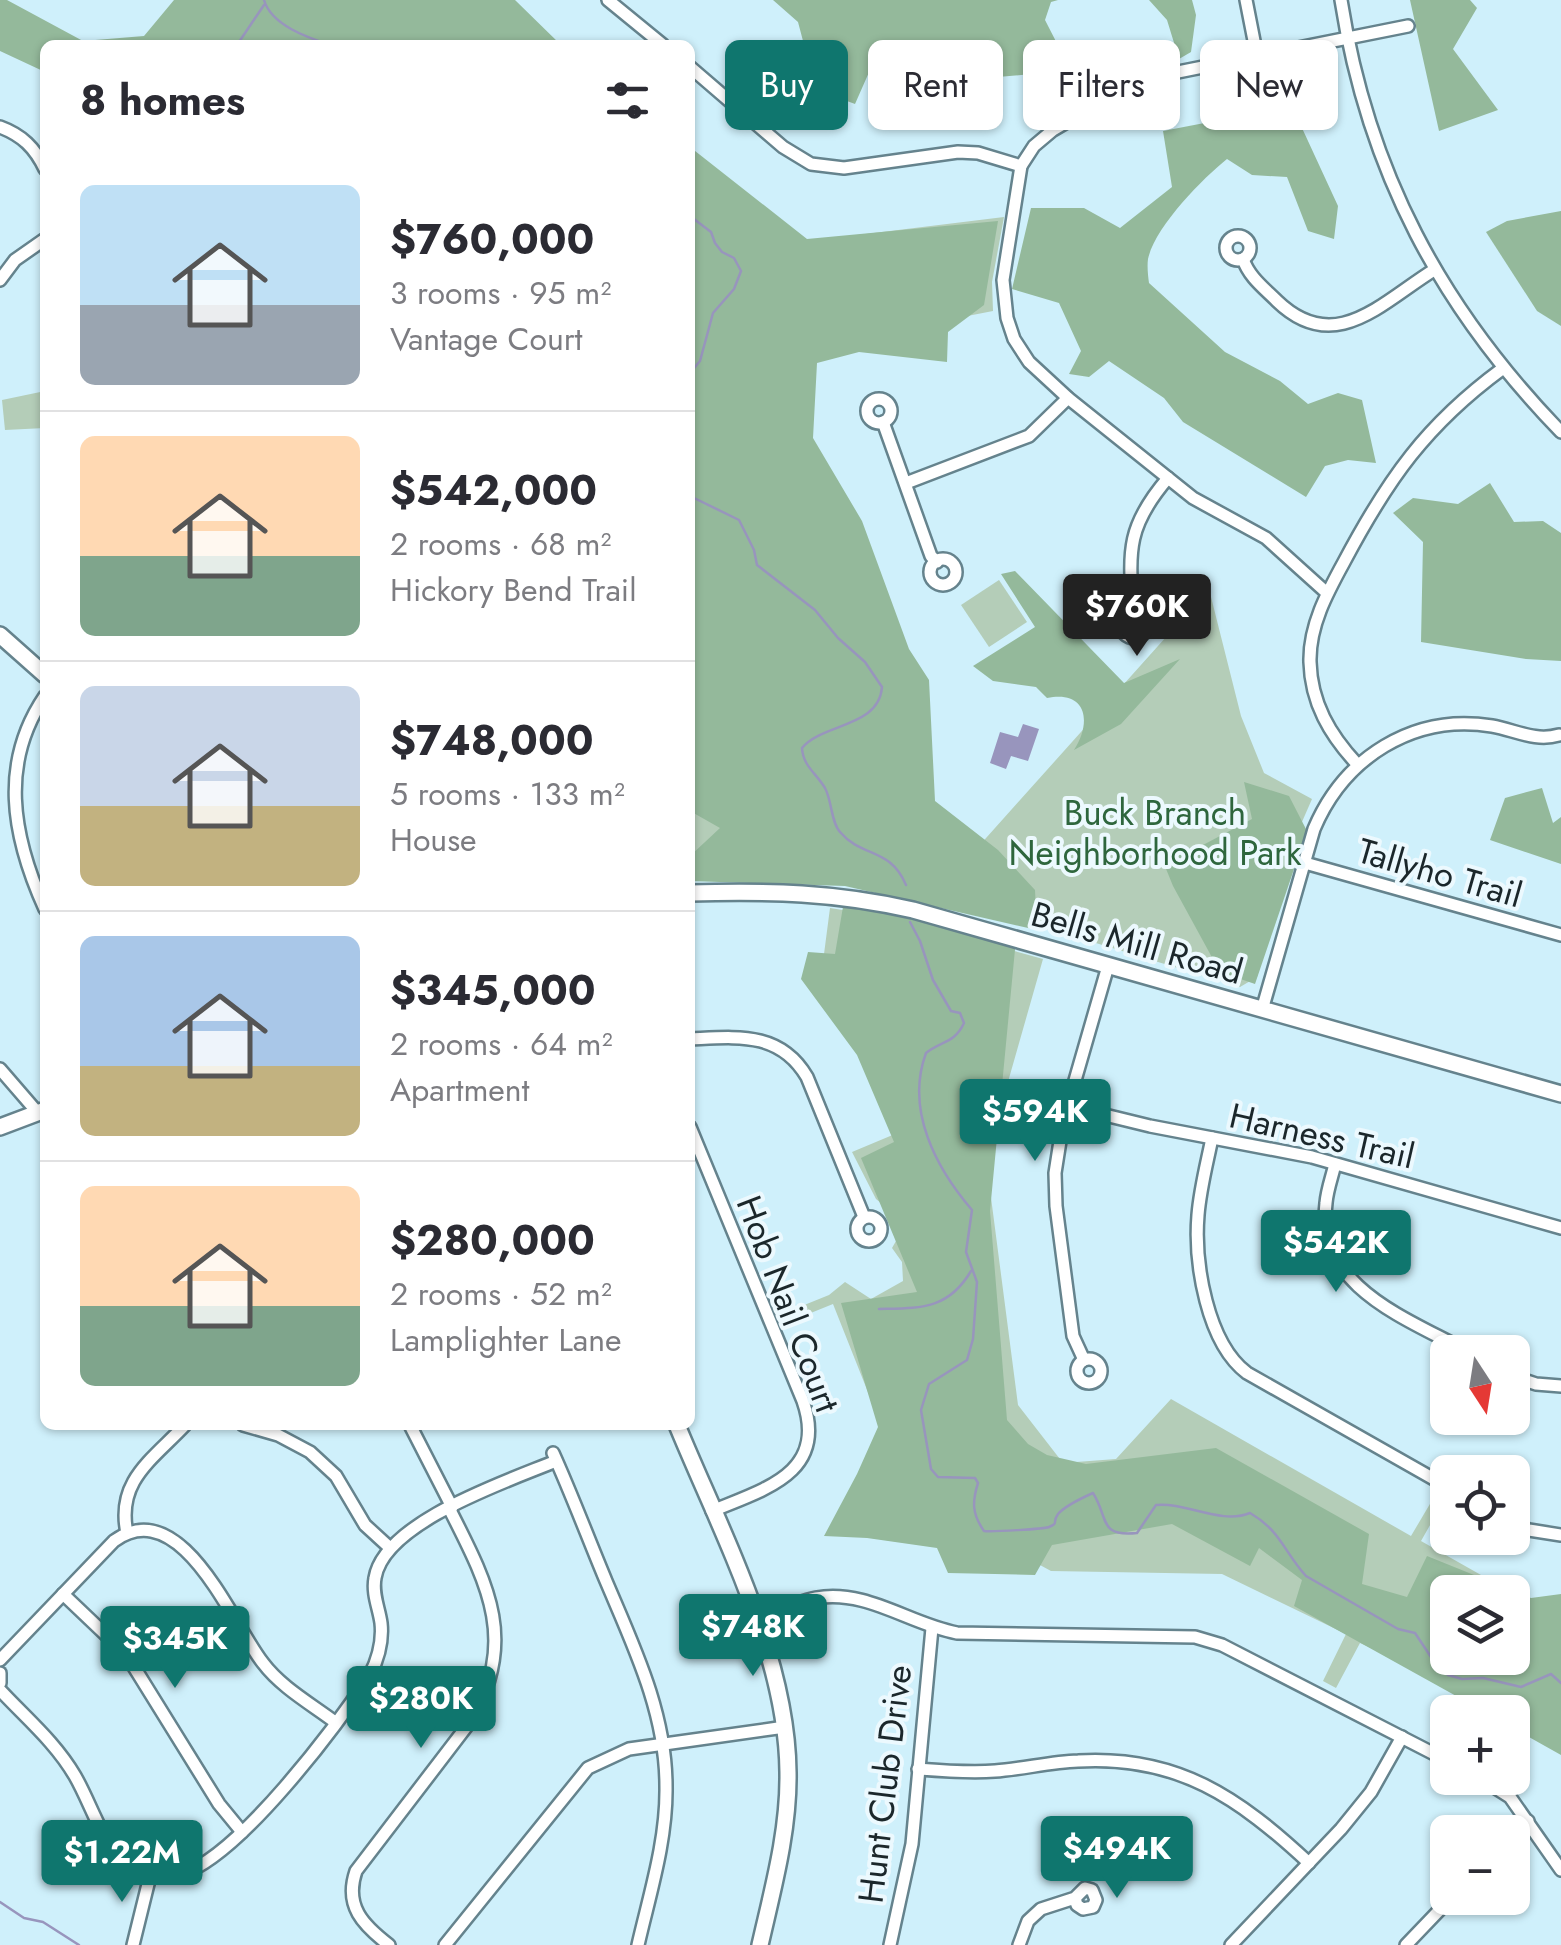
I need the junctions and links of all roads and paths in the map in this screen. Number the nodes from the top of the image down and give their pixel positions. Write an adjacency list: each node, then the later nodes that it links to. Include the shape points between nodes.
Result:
1 (608, 0): 6 (street)
2 (1246, 0): 7 (street)
3 (1341, 0): 5 (street)
4 (1408, 26): 5 (street)
5 (1348, 38): 8 (street); 16 (street, via 1378,150)
6 (657, 40)
7 (1253, 40)
8 (1338, 40)
9 (1200, 67): 13 (street, via 1132,84 1054,130)
10 (695, 71): 13 (street, via 800,160 824,168 958,152)
11 (0, 128): 12 (street, via 25,141)
12 (40, 160)
13 (1020, 166): 19 (street, via 1004,305 1021,352)
14 (40, 242): 17 (street)
15 (1244, 259): 16 (street, via 1253,278 1286,310 1325,325 1356,321)
16 (1434, 270): 18 (street)
17 (0, 280)
18 (1502, 370): 21 (street); 25 (street, via 1460,400 1415,448)
19 (1068, 398): 22 (street); 23 (street, via 1029,436)
20 (883, 422): 23 (street)
21 (1561, 432)
22 (1168, 478): 25 (street, via 1254,530); 26 (street, via 1135,530)
23 (906, 483): 24 (street)
24 (936, 562)
25 (1327, 593): 31 (street, via 1314,627 1312,683 1323,718)
26 (1133, 612)
27 (0, 635): 28 (street)
28 (40, 671)
29 (40, 702): 34 (street, via 17,730 2,784)
30 (1560, 734): 31 (street, via 1538,738 1495,726 1444,725 1402,736)
31 (1357, 764): 32 (street, via 1319,817)
32 (1305, 863): 35 (street, Tallyho Trail); 37 (street)
33 (695, 892): 36 (street, Bells Mill Road, via 861,898)
34 (40, 896)
35 (1561, 935)
36 (1108, 966): 37 (street, Bells Mill Road); 41 (street)
37 (1262, 1010): 40 (street, Bells Mill Road)
38 (695, 1038): 48 (street, via 758,1038 792,1057 807,1077)
39 (0, 1069): 42 (street)
40 (1561, 1094)
41 (1068, 1106): 45 (street, Harness Trail); 51 (street, via 1054,1190 1073,1336)
42 (40, 1110)
43 (40, 1113): 44 (street)
44 (0, 1128)
45 (1212, 1138): 47 (street, Harness Trail); 58 (street, via 1197,1236 1211,1319 1225,1350 1247,1373)
46 (695, 1139): 60 (street, Hob Nail Court, via 809,1424 804,1454 789,1474)
47 (1334, 1164): 49 (street, Harness Trail); 50 (street, via 1326,1203 1332,1251 1372,1298)
48 (864, 1217)
49 (1561, 1228)
50 (1438, 1335)
51 (1084, 1360)
52 (1530, 1382): 53 (street)
53 (1561, 1383)
54 (180, 1430): 62 (street, via 128,1487)
55 (259, 1430): 64 (street, via 310,1452)
56 (412, 1430): 59 (street)
57 (679, 1430): 60 (street)
58 (1430, 1477)
59 (451, 1507): 64 (street); 74 (street, via 554,1457 650,1690); 87 (street, via 490,1594 494,1650 488,1684 470,1722 356,1871 356,1914)
60 (712, 1511): 66 (street)
61 (1530, 1530): 63 (street)
62 (127, 1533): 65 (street); 71 (street, via 155,1532 189,1554 263,1664)
63 (1561, 1535)
64 (389, 1547): 71 (street, via 374,1580 382,1630 376,1664)
65 (63, 1594): 68 (street); 80 (street, via 126,1654)
66 (757, 1620): 67 (street, via 834,1596 870,1602); 72 (street)
67 (932, 1628): 73 (street, via 1208,1640); 76 (street, Hunt Club Drive)
68 (0, 1660)
69 (0, 1672): 70 (street)
70 (0, 1687): 83 (street, via 61,1755 120,1858)
71 (334, 1722): 80 (street)
72 (786, 1727): 74 (street); 90 (street, via 784,1831)
73 (1402, 1737): 75 (street); 81 (street, via 1371,1792)
74 (663, 1744): 88 (street, via 628,1749 574,1780); 89 (street, via 665,1813)
75 (1430, 1752)
76 (918, 1770): 81 (street, via 992,1772 1104,1761 1169,1771 1239,1803); 91 (street, Hunt Club Drive, via 908,1872)
77 (1507, 1795): 78 (street)
78 (1524, 1815)
79 (1530, 1824): 82 (street)
80 (242, 1832): 83 (street, via 192,1870)
81 (1308, 1863): 93 (street)
82 (1561, 1870)
83 (150, 1876): 86 (street)
84 (1074, 1898): 92 (street, via 1040,1909)
85 (1435, 1915): 94 (street)
86 (134, 1945)
87 (389, 1945)
88 (445, 1945)
89 (638, 1945)
90 (760, 1945)
91 (890, 1945)
92 (1020, 1945)
93 (1230, 1945)
94 (1407, 1945)

